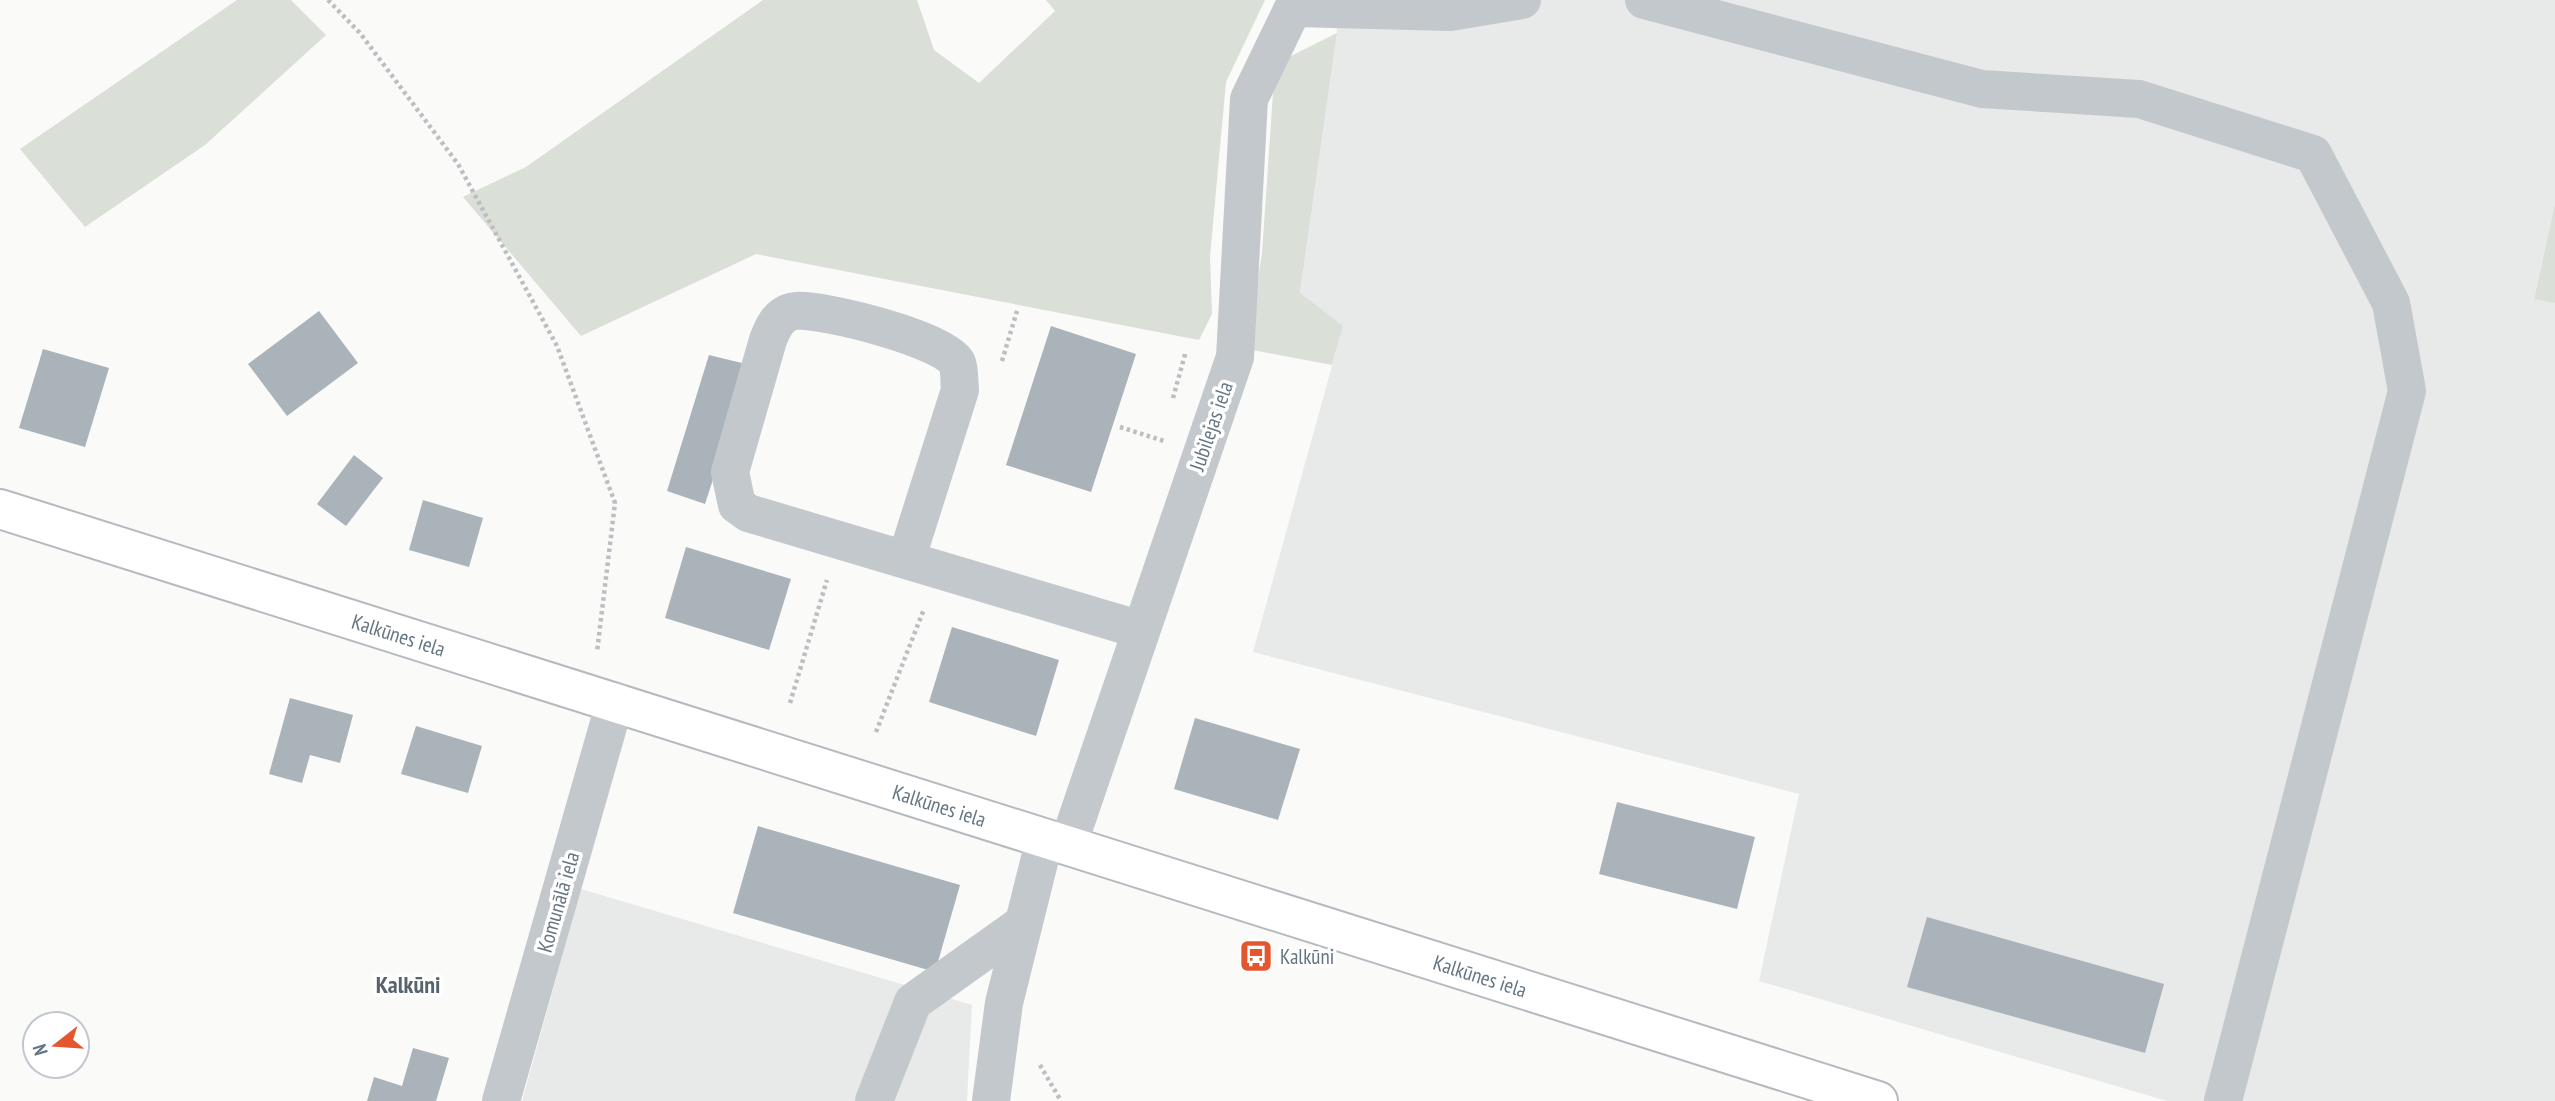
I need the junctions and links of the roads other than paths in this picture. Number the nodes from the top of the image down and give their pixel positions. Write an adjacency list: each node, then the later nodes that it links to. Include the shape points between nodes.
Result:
1 (1522, 0): 3 (street, via 1450,12)
2 (1644, 0): 14 (street, via 1982,89 2139,99 2313,154 2391,303 2407,391)
3 (1296, 4): 6 (street, Jubilejas iela, via 1249,99 1235,357)
4 (0, 509): 7 (main road, Kalkūnes iela)
5 (906, 560): 5 (street, via 748,513 732,494 730,472 768,341 774,324 794,311 828,312 929,343 957,362 960,390); 6 (street)
6 (1141, 630): 8 (street, Jubilejas iela)
7 (603, 698): 8 (main road, Kalkūnes iela); 10 (street, Komunālā iela)
8 (1056, 841): 9 (street, Jubilejas iela); 13 (main road, Kalkūnes iela)
9 (1021, 925): 11 (street, via 913,1002); 12 (street, Jubilejas iela, via 1004,1003)
10 (501, 1101)
11 (874, 1101)
12 (991, 1101)
13 (1878, 1101)
14 (2223, 1101)

